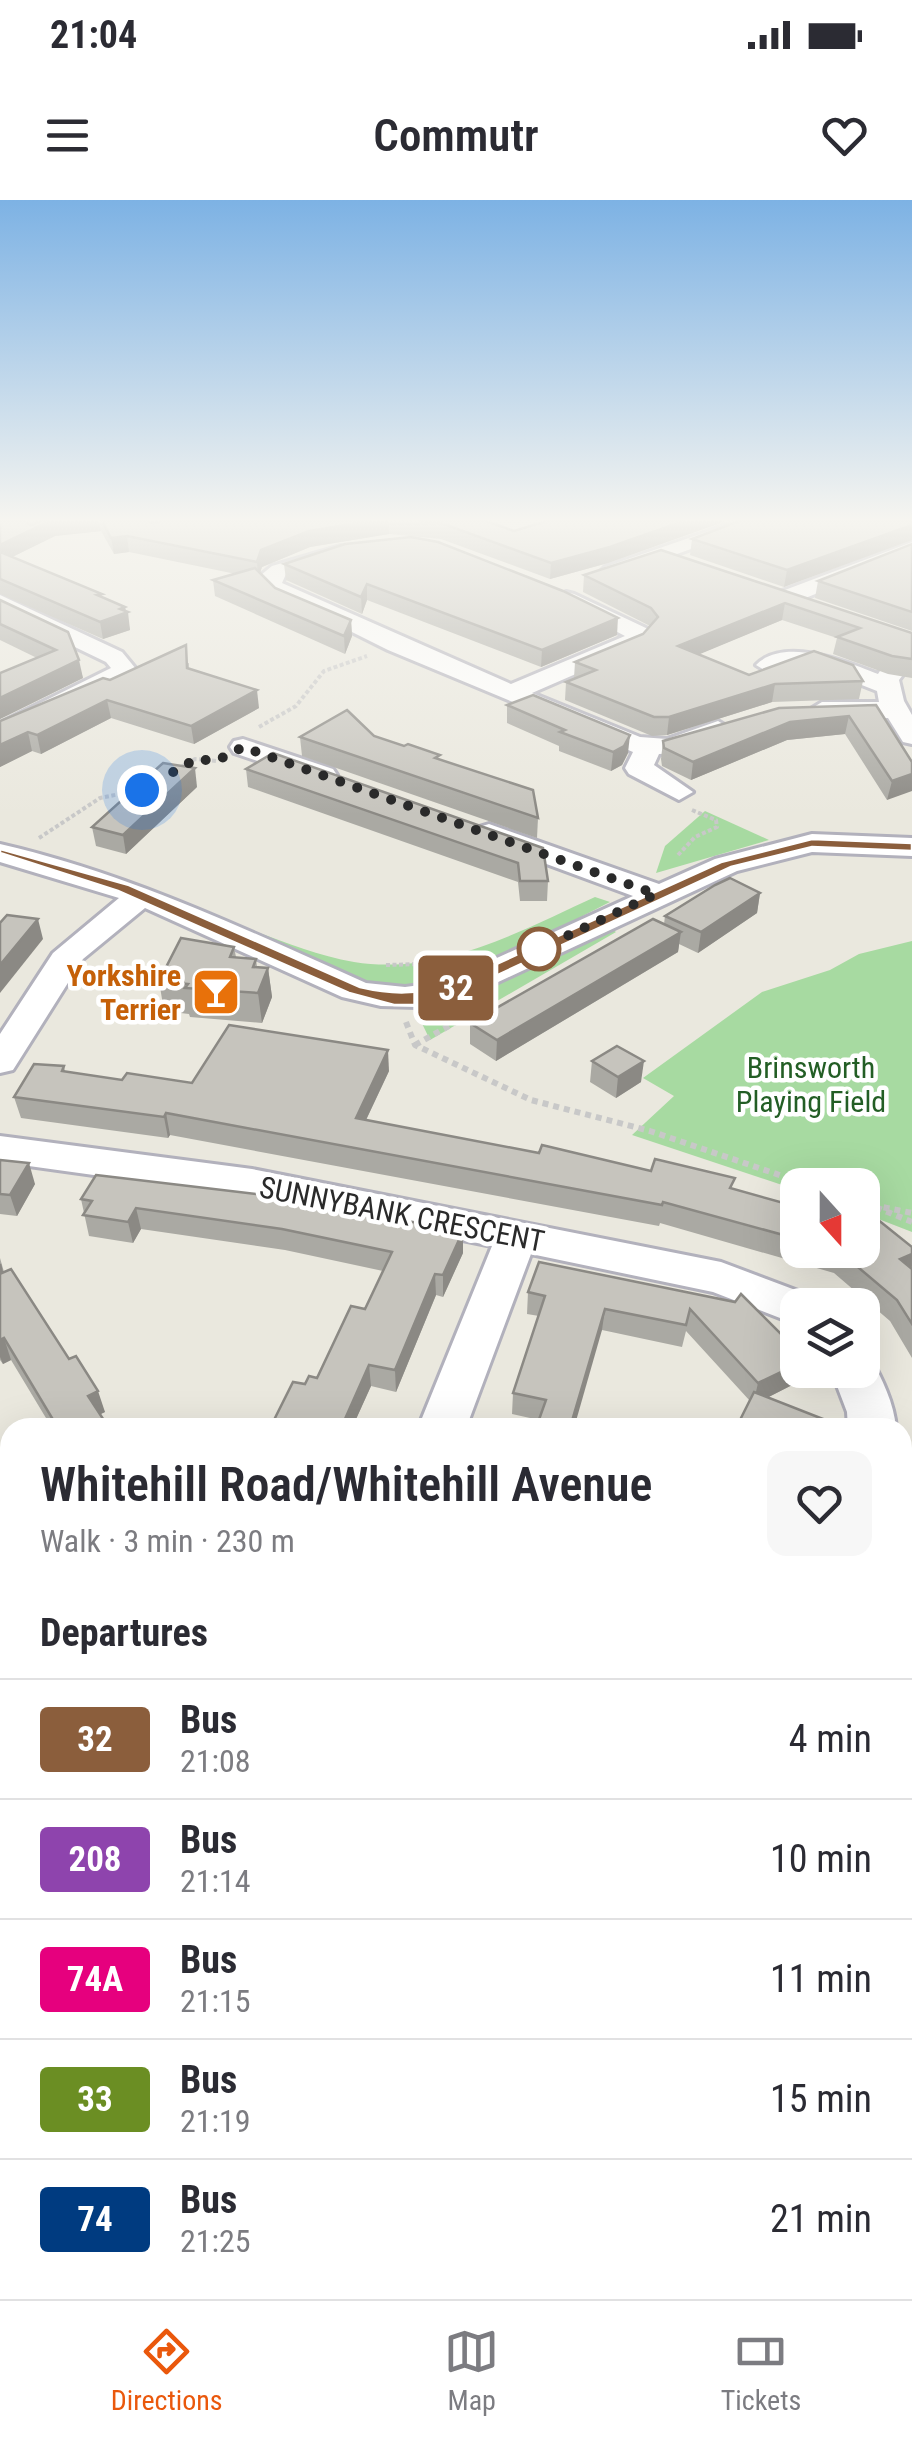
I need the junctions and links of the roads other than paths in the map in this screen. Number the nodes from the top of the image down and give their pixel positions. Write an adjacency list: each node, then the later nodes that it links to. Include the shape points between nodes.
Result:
1 (35, 619): 12 (street, via 114,657 124,669)
2 (341, 619): 8 (street)
3 (608, 619): 5 (street)
4 (666, 633): 5 (street)
5 (640, 634): 8 (street)
6 (906, 644): 9 (street, via 892,669)
7 (768, 664): 9 (street, via 812,658)
8 (511, 694): 14 (street)
9 (892, 698): 10 (street); 13 (street)
10 (798, 711)
11 (744, 721): 14 (street)
12 (0, 733)
13 (912, 736)
14 (648, 748): 17 (street, via 639,768)
15 (216, 761): 16 (street, via 255,740)
16 (352, 785)
17 (679, 792)
18 (462, 823): 21 (street)
19 (912, 847): 21 (street, via 812,843 726,864)
20 (6, 854): 22 (street)
21 (667, 889): 22 (street, via 456,989 396,1004 312,980 204,932)
22 (142, 895): 23 (street, via 89,934)
23 (0, 1060)
24 (0, 1149): 25 (street, SUNNYBANK CRESCENT, via 252,1183)
25 (517, 1237): 26 (street, SUNNYBANK CRESCENT, via 721,1278); 28 (street)
26 (780, 1302)
27 (861, 1388): 29 (street)
28 (446, 1418)
29 (871, 1418)

